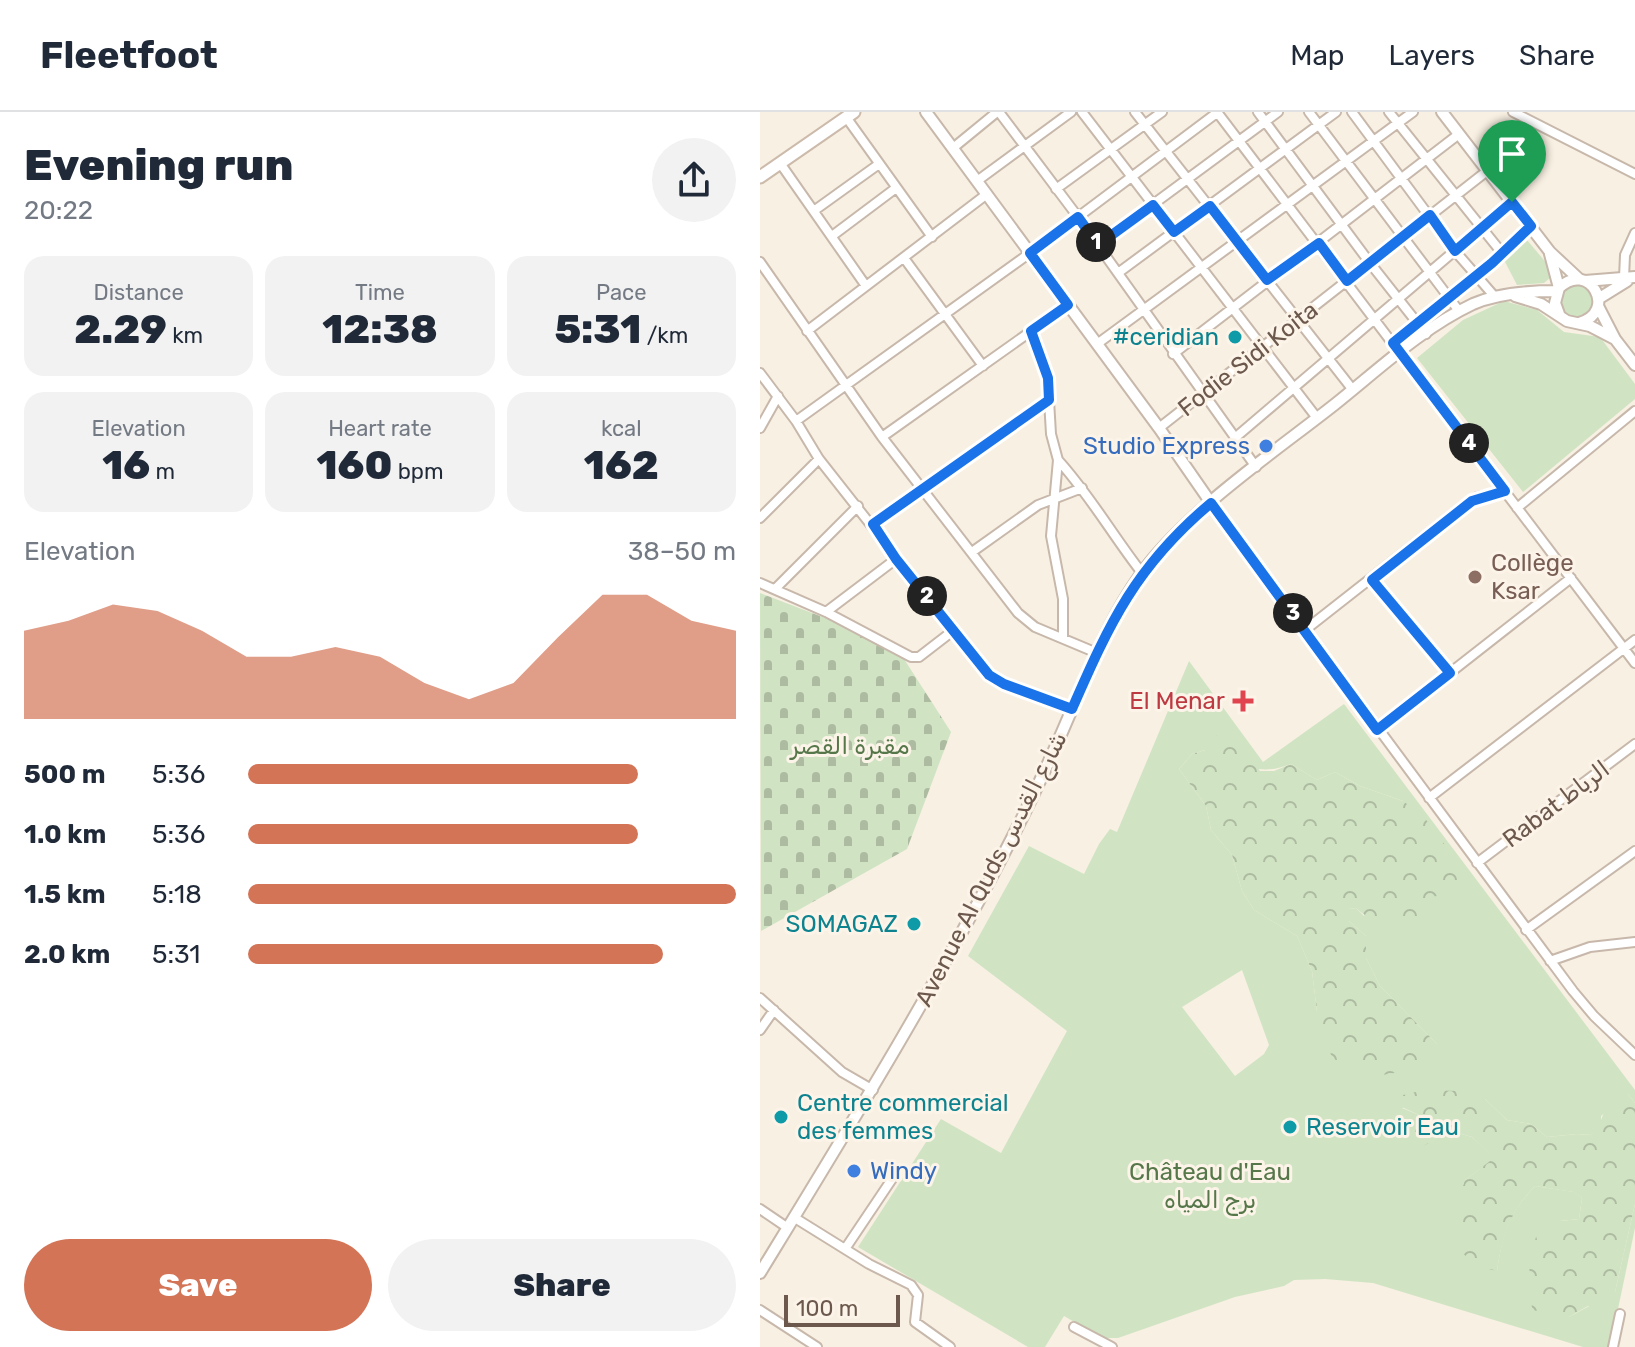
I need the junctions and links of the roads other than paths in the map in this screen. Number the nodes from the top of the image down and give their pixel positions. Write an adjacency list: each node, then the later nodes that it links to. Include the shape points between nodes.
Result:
1 (926, 112): 27 (street)
2 (998, 112): 27 (street); 28 (street)
3 (1071, 112): 28 (street)
4 (1082, 112): 29 (street)
5 (1135, 112): 22 (street)
6 (1162, 112): 22 (street)
7 (1217, 112): 25 (street); 31 (street)
8 (1258, 112): 19 (street)
9 (1278, 112): 19 (street)
10 (1309, 112): 23 (street)
11 (1336, 112): 23 (street)
12 (1352, 112): 26 (street)
13 (1389, 112): 21 (street)
14 (1413, 112): 21 (street)
15 (1442, 112): 24 (street)
16 (1513, 112): 20 (street)
17 (1537, 112): 20 (street)
18 (850, 115): 34 (main road); 35 (street)
19 (1266, 122): 25 (street); 30 (street)
20 (1532, 122): 38 (street)
21 (1397, 124): 26 (street); 32 (street)
22 (1144, 125): 29 (street); 31 (street)
23 (1318, 125): 30 (street); 33 (street)
24 (1459, 134): 32 (street); 37 (street)
25 (1241, 141): 36 (street); 42 (street)
26 (1373, 141): 33 (street); 41 (street)
27 (953, 148): 43 (street)
28 (1024, 148): 43 (street); 46 (street)
29 (1110, 149): 39 (street); 46 (street)
30 (1286, 150): 36 (street); 44 (street)
31 (1166, 151): 39 (street); 42 (street)
32 (1427, 158): 41 (street); 48 (street)
33 (1346, 161): 44 (street); 49 (street)
34 (780, 163): 40 (main road); 54 (street)
35 (879, 164): 45 (street); 54 (street)
36 (1261, 168): 51 (street); 53 (street)
37 (1487, 171): 48 (street, Fodie Sidi Koita); 50 (street)
38 (1635, 174)
39 (1131, 176): 52 (street); 56 (street)
40 (760, 177)
41 (1403, 178): 49 (street); 55 (street)
42 (1188, 180): 52 (street); 53 (street)
43 (977, 181): 47 (street)
44 (1313, 185): 51 (street); 57 (street)
45 (896, 188): 63 (street); 64 (street)
46 (1056, 189): 56 (street)
47 (987, 194): 64 (street); 70 (street)
48 (1457, 195): 55 (street, Fodie Sidi Koita); 59 (street)
49 (1376, 198): 57 (street); 62 (street)
50 (1512, 202): 58 (street); 59 (street)
51 (1288, 203): 65 (street); 66 (street)
52 (1153, 205): 60 (street); 67 (street)
53 (1210, 206): 60 (street); 65 (street)
54 (815, 210): 63 (street)
55 (1430, 215): 62 (street, Fodie Sidi Koita); 68 (street)
56 (1078, 217): 67 (street); 70 (street)
57 (1343, 224): 66 (street); 74 (street)
58 (1531, 226): 69 (street); 71 (street)
59 (1482, 228): 68 (street); 71 (street)
60 (1174, 232): 75 (street); 77 (street)
61 (1635, 233): 79 (street, via 1625,255)
62 (1403, 235): 74 (street, Fodie Sidi Koita); 76 (street)
63 (832, 236): 83 (street)
64 (932, 237): 72 (street)
65 (1237, 241): 75 (street); 80 (street)
66 (1319, 243): 80 (street); 82 (street)
67 (1098, 245): 77 (street)
68 (1455, 251): 76 (street); 78 (street)
69 (1550, 252): 81 (street); 84 (street)
70 (1030, 253): 90 (street); 95 (street)
71 (1502, 253): 78 (street)
72 (904, 258): 83 (street); 95 (street)
73 (760, 262): 100 (street)
74 (1370, 263): 82 (street, Fodie Sidi Koita); 88 (street)
75 (1201, 268): 91 (street); 92 (street)
76 (1431, 271): 86 (street); 88 (street)
77 (1118, 273): 92 (street)
78 (1476, 275): 86 (street); 87 (street)
79 (1631, 277): 81 (street); 89 (street)
80 (1267, 280): 91 (street); 97 (street)
81 (1582, 280): 84 (street); 89 (street, via 1594,288)
82 (1347, 281): 96 (street); 97 (street, Fodie Sidi Koita)
83 (866, 286): 100 (street)
84 (1558, 289): 85 (street, Avenue Al Quds شارع القدس); 94 (street)
85 (1514, 295): 87 (street, Avenue Al Quds شارع القدس); 94 (street, Avenue Al Quds شارع القدس)
86 (1449, 296): 93 (street); 98 (street)
87 (1495, 297): 93 (street, Avenue Al Quds شارع القدس)
88 (1398, 299): 96 (street); 98 (street)
89 (1598, 302): 99 (street, via 1591,317); 103 (street)
90 (1068, 305): 101 (street); 104 (street)
91 (1231, 308): 105 (street); 107 (street)
92 (1143, 311): 104 (street); 107 (street)
93 (1459, 311): 102 (street, Avenue Al Quds شارع القدس)
94 (1559, 314): 99 (street)
95 (945, 315): 110 (street); 112 (street)
96 (1376, 318): 106 (street); 108 (street)
97 (1297, 320): 105 (street, Fodie Sidi Koita); 108 (street)
98 (1417, 323): 102 (street); 106 (street)
99 (1579, 323): 103 (street)
100 (807, 331): 112 (street)
101 (1031, 331): 110 (street); 117 (street, via 1048,378)
102 (1426, 334): 106 (street, Avenue Al Quds شارع القدس)
103 (1615, 339): 109 (street)
104 (1097, 344): 122 (street)
105 (1261, 347): 113 (street); 115 (street, Fodie Sidi Koita)
106 (1397, 347): 114 (street, Avenue Al Quds شارع القدس); 130 (street)
107 (1173, 354): 115 (street)
108 (1328, 359): 113 (street); 114 (street)
109 (1635, 365)
110 (983, 366): 123 (street)
111 (760, 373): 116 (street)
112 (846, 384): 120 (street); 123 (street)
113 (1294, 389): 119 (street); 124 (street)
114 (1353, 390): 119 (street, Avenue Al Quds شارع القدس)
115 (1203, 394): 122 (street, Fodie Sidi Koita); 124 (street)
116 (778, 396): 120 (street); 121 (street)
117 (1049, 400): 126 (street); 129 (street)
118 (1635, 411): 134 (street)
119 (1317, 418): 127 (street, Avenue Al Quds شارع القدس)
120 (796, 421): 125 (street)
121 (760, 428)
122 (1159, 428): 132 (street)
123 (882, 437): 129 (street)
124 (1236, 437): 127 (street)
125 (819, 459): 133 (street); 135 (street)
126 (1058, 460): 128 (street); 131 (street)
127 (1256, 467): 132 (street, Avenue Al Quds شارع القدس)
128 (1082, 488): 131 (street); 139 (street)
129 (923, 489): 136 (street); 137 (street)
130 (1505, 491): 134 (street); 141 (street, via 1472,501)
131 (1055, 497): 137 (street); 147 (street, via 1051,536 1063,599)
132 (1211, 503): 139 (street, Avenue Al Quds شارع القدس); 146 (street)
133 (858, 506): 136 (street); 143 (street)
134 (1517, 508): 140 (street)
135 (760, 518)
136 (873, 524): 138 (street)
137 (972, 552): 147 (street, via 1025,620)
138 (896, 559): 144 (street); 145 (street)
139 (1142, 573): 150 (street, Avenue Al Quds شارع القدس)
140 (1571, 578): 149 (street); 152 (street)
141 (1372, 580): 146 (street); 152 (street)
142 (760, 583): 143 (street)
143 (775, 589): 144 (street)
144 (826, 612): 145 (street, via 911,657 919,657)
145 (954, 630): 153 (street, via 995,680)
146 (1305, 630): 154 (street)
147 (1063, 638): 150 (street)
148 (1635, 640): 149 (street)
149 (1623, 649): 151 (street); 156 (street)
150 (1097, 653): 153 (street, Avenue Al Quds شارع القدس)
151 (1635, 663)
152 (1450, 673): 154 (street)
153 (1072, 709): 166 (street, Avenue Al Quds شارع القدس, via 979,903)
154 (1377, 730): 156 (street)
155 (1635, 744): 158 (street, Rabat الرباط)
156 (1429, 798): 158 (street)
157 (1635, 851): 159 (street)
158 (1477, 863): 159 (street)
159 (1526, 930): 161 (street)
160 (1635, 942): 161 (street, via 1590,947)
161 (1550, 961): 165 (street, via 1594,1016)
162 (760, 998): 163 (street)
163 (774, 1010): 164 (street); 166 (street, via 842,1072)
164 (760, 1030)
165 (1633, 1049)
166 (873, 1090): 169 (street, Avenue Al Quds شارع القدس)
167 (896, 1173): 171 (street)
168 (760, 1209): 170 (street)
169 (795, 1218): 170 (street, Avenue Al Quds شارع القدس); 171 (street)
170 (788, 1228): 172 (street, Avenue Al Quds شارع القدس)
171 (845, 1249): 177 (street, via 911,1285 918,1295 915,1322)
172 (760, 1273)
173 (760, 1310): 176 (street)
174 (1620, 1314): 179 (street)
175 (1074, 1327): 178 (street)
176 (817, 1347)
177 (950, 1347)
178 (1112, 1347)
179 (1613, 1347)

